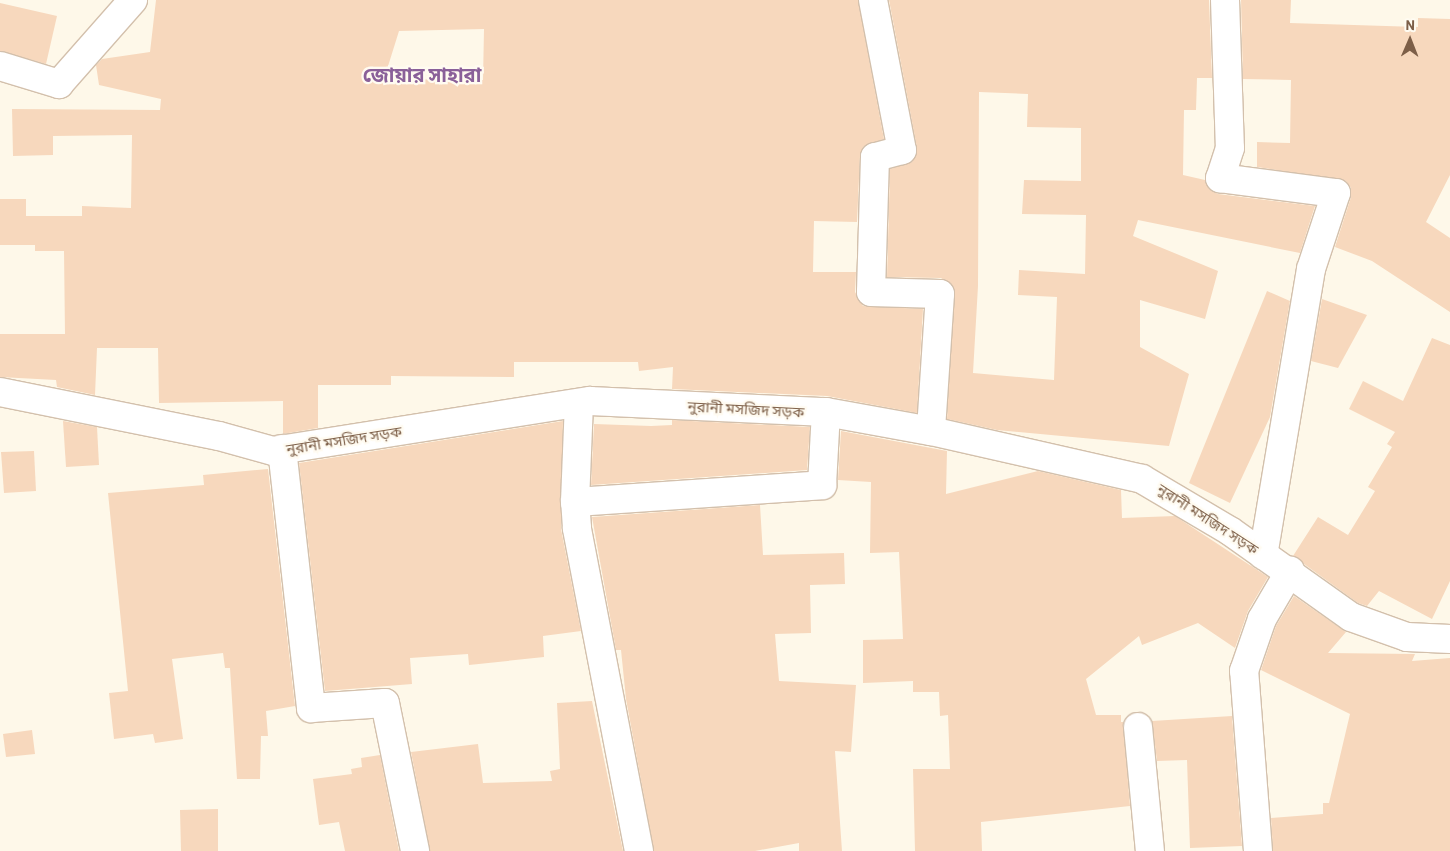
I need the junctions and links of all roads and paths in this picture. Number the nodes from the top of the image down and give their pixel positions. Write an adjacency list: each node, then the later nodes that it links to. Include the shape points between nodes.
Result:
1 (133, 0): 4 (street, via 58,84)
2 (873, 0): 8 (street, via 902,150 874,157 871,292 940,294)
3 (1225, 0): 11 (street, via 1230,148 1220,178 1336,193 1311,269)
4 (0, 66)
5 (0, 392): 9 (street, নুরানী মসজিদ সড়ক, via 210,434 273,451)
6 (579, 403): 7 (street, নুরানী মসজিদ সড়ক); 9 (street, নুরানী মসজিদ সড়ক); 10 (street)
7 (826, 412): 8 (street, নুরানী মসজিদ সড়ক); 10 (street, via 822,485)
8 (931, 431): 11 (street, নুরানী মসজিদ সড়ক, via 1142,479 1189,504)
9 (282, 449): 15 (street, via 311,708 385,703)
10 (574, 502): 16 (street, via 576,528)
11 (1263, 554): 12 (street, নুরানী মসজিদ সড়ক)
12 (1290, 572): 13 (street, নুরানী মসজিদ সড়ক, via 1351,617 1407,637); 18 (street, via 1262,619 1244,671)
13 (1450, 639)
14 (1138, 727): 17 (street)
15 (415, 851)
16 (640, 851)
17 (1150, 851)
18 (1258, 851)

